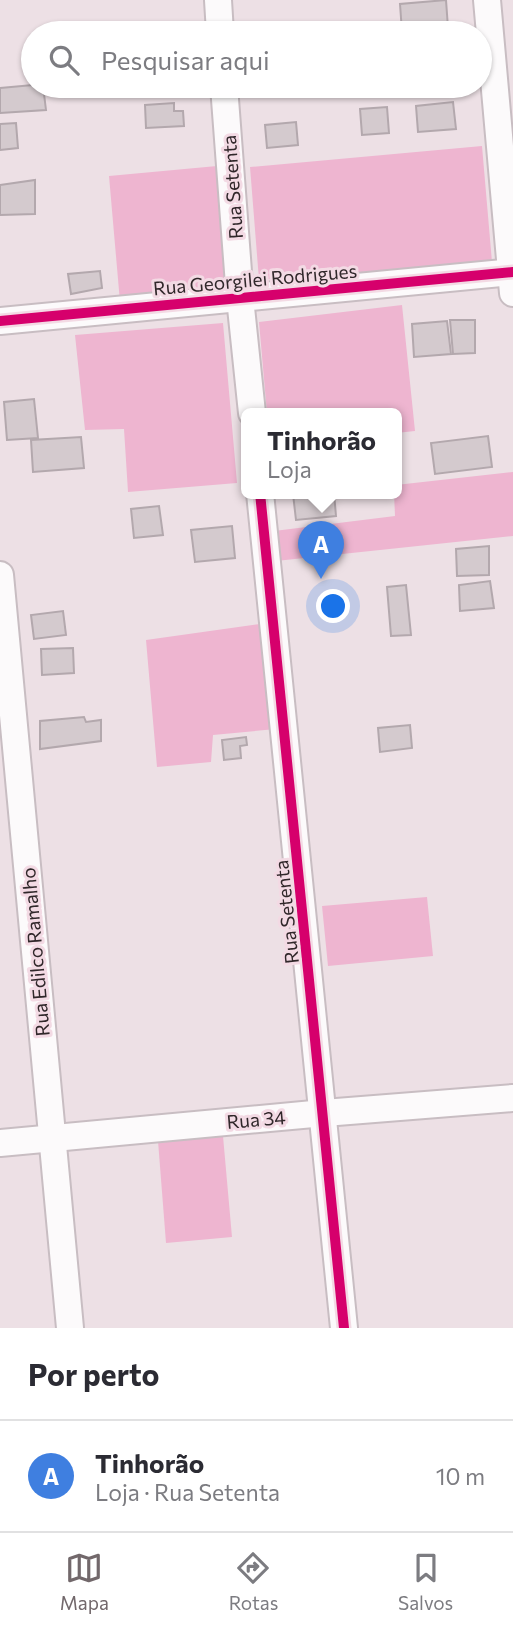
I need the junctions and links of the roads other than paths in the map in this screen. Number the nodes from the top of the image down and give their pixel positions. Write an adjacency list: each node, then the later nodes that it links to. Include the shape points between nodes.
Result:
1 (218, 0): 3 (street)
2 (487, 0): 4 (street)
3 (219, 21)
4 (489, 21)
5 (492, 56): 7 (street)
6 (225, 98): 8 (street, Rua Setenta)
7 (512, 279): 8 (street, Rua Georgilei Rodrigues)
8 (240, 298): 9 (street, Rua Georgilei Rodrigues); 10 (street, Rua Setenta)
9 (0, 321)
10 (251, 408)
11 (261, 499): 14 (street, Rua Setenta)
12 (0, 575): 15 (street, Rua Edilco Ramalho)
13 (513, 1098): 14 (street, Rua 34)
14 (324, 1113): 15 (street, Rua 34); 18 (street, Rua Setenta)
15 (52, 1138): 16 (street, Rua 34); 17 (street, Rua Edilco Ramalho)
16 (0, 1143)
17 (70, 1328)
18 (344, 1328)

